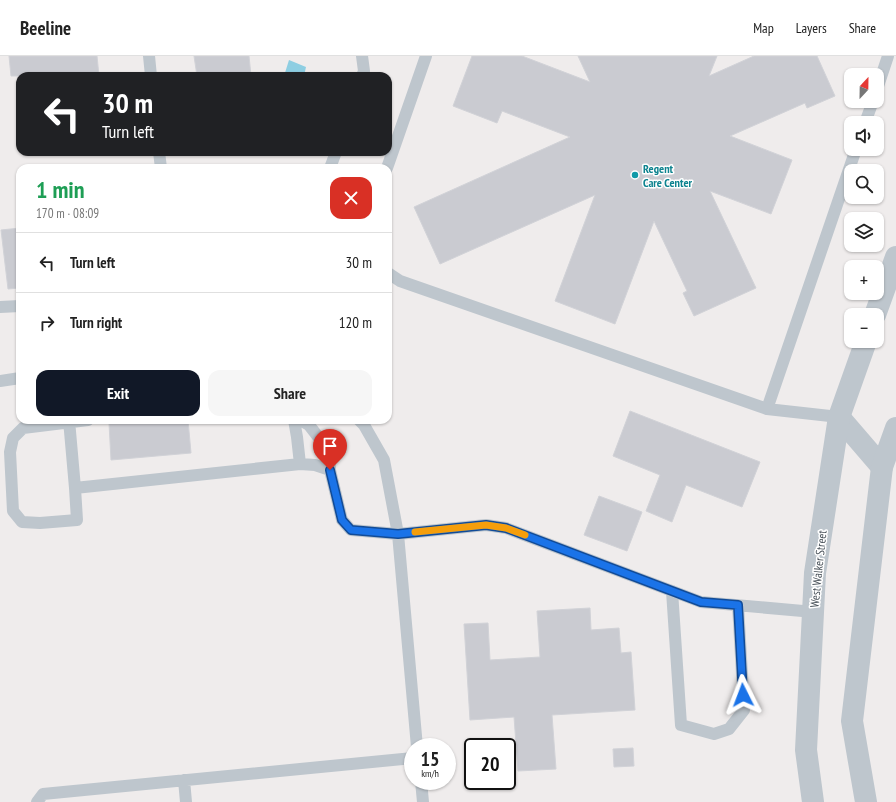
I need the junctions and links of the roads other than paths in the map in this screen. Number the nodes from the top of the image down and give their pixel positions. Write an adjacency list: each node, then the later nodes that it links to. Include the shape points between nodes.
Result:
1 (149, 56): 6 (lane)
2 (362, 56): 7 (lane)
3 (426, 56): 8 (lane)
4 (888, 56): 5 (lane)
5 (884, 68)
6 (151, 72)
7 (364, 72)
8 (392, 154)
9 (854, 156): 18 (lane)
10 (896, 257): 14 (street)
11 (392, 276): 18 (lane, via 400,281)
12 (16, 306): 13 (lane)
13 (0, 307)
14 (878, 308)
15 (863, 348): 19 (street, West Walker Street)
16 (16, 379): 17 (lane)
17 (0, 381)
18 (767, 409): 19 (lane)
19 (838, 417): 27 (street); 33 (street, West Walker Street, via 816,573)
20 (49, 424): 29 (lane, via 23,428 13,438 10,452 13,511 22,522 77,520)
21 (69, 424): 29 (lane)
22 (295, 424): 26 (lane)
23 (306, 424): 28 (lane, via 329,451)
24 (363, 424): 30 (lane, via 384,460)
25 (896, 428): 27 (street)
26 (300, 464): 28 (lane, via 316,465); 29 (lane)
27 (882, 467): 42 (street, via 852,721)
28 (330, 470): 30 (lane, via 342,520 351,530)
29 (75, 488)
30 (398, 534): 31 (lane, via 486,525 506,528); 34 (lane)
31 (672, 591): 32 (lane, via 701,602); 32 (lane, via 681,725 714,734 730,730 744,710)
32 (738, 605): 33 (lane)
33 (814, 612): 41 (street, West Walker Street, via 806,750)
34 (416, 738)
35 (404, 759): 36 (lane)
36 (184, 780): 38 (lane, via 43,794); 39 (lane)
37 (421, 790): 40 (lane)
38 (37, 802)
39 (186, 802)
40 (422, 802)
41 (813, 802)
42 (866, 802)

